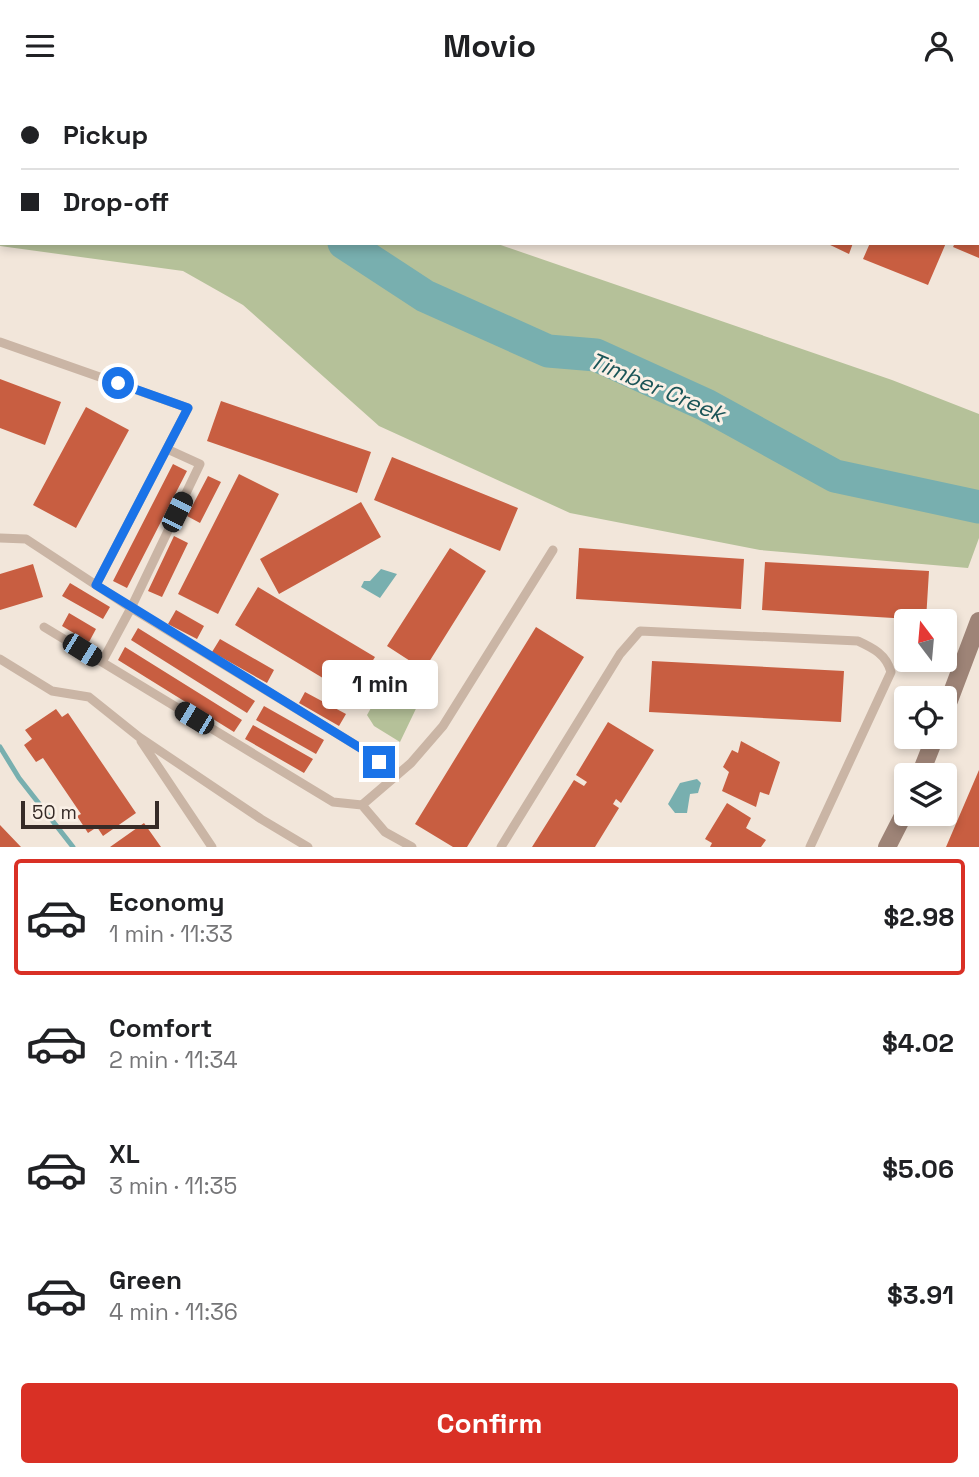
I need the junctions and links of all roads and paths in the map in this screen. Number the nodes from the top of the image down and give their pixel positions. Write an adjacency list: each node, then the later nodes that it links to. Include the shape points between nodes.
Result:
1 (0, 342): 2 (lane, via 188,408)
2 (167, 449): 5 (lane); 6 (lane, via 200,464)
3 (0, 538): 5 (lane, via 26,539)
4 (554, 550): 13 (lane, via 443,726)
5 (96, 585): 6 (lane)
6 (131, 608): 10 (lane); 13 (lane, via 362,749)
7 (979, 621): 11 (main road)
8 (44, 627): 10 (lane)
9 (0, 659): 12 (lane, via 52,691 89,697)
10 (102, 662): 14 (lane, via 334,802)
11 (954, 686)
12 (139, 737): 16 (lane); 17 (lane)
13 (396, 776): 14 (lane)
14 (362, 805): 18 (lane, via 385,832)
15 (898, 826): 21 (main road)
16 (302, 846)
17 (212, 847)
18 (412, 847)
19 (501, 847): 20 (lane, via 620,655 640,631 858,641 888,661 891,672)
20 (810, 847)
21 (887, 847)

